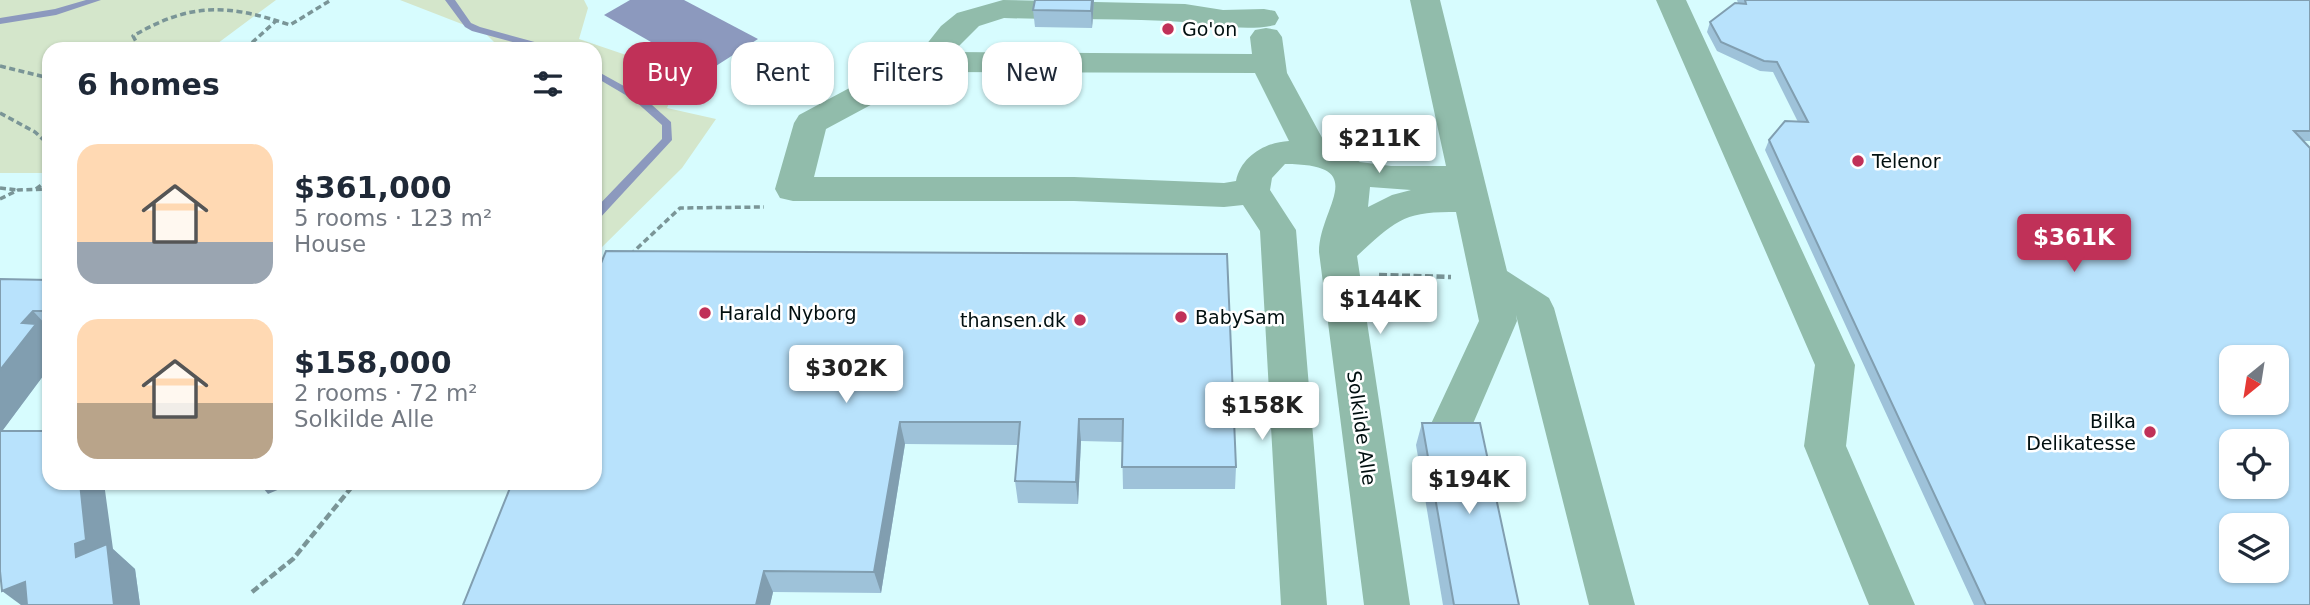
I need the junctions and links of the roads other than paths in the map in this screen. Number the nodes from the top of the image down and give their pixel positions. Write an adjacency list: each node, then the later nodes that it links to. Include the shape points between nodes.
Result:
1 (1425, 0): 11 (street)
2 (1671, 0): 19 (street, via 1835,365 1825,446)
3 (1262, 9): 4 (street, via 1223,19 1185,13 982,11 963,20); 6 (street)
4 (945, 42)
5 (968, 62): 6 (street)
6 (1270, 67): 8 (street); 9 (street)
7 (848, 103): 12 (street, via 811,123 793,189 1062,189 1224,195)
8 (1312, 152): 9 (street); 10 (street, via 1336,160)
9 (1276, 153): 12 (street, via 1255,174)
10 (1349, 173): 11 (street); 13 (street, Solkilde Alle, via 1352,203 1338,232)
11 (1468, 189): 13 (street, via 1390,210 1369,224); 14 (street)
12 (1252, 191): 16 (street, via 1278,230)
13 (1354, 263): 17 (street, Solkilde Alle)
14 (1490, 278): 15 (street, via 1498,321 1451,426); 18 (street, via 1535,308)
15 (1466, 509)
16 (1304, 605)
17 (1387, 605)
18 (1612, 605)
19 (1892, 605)

